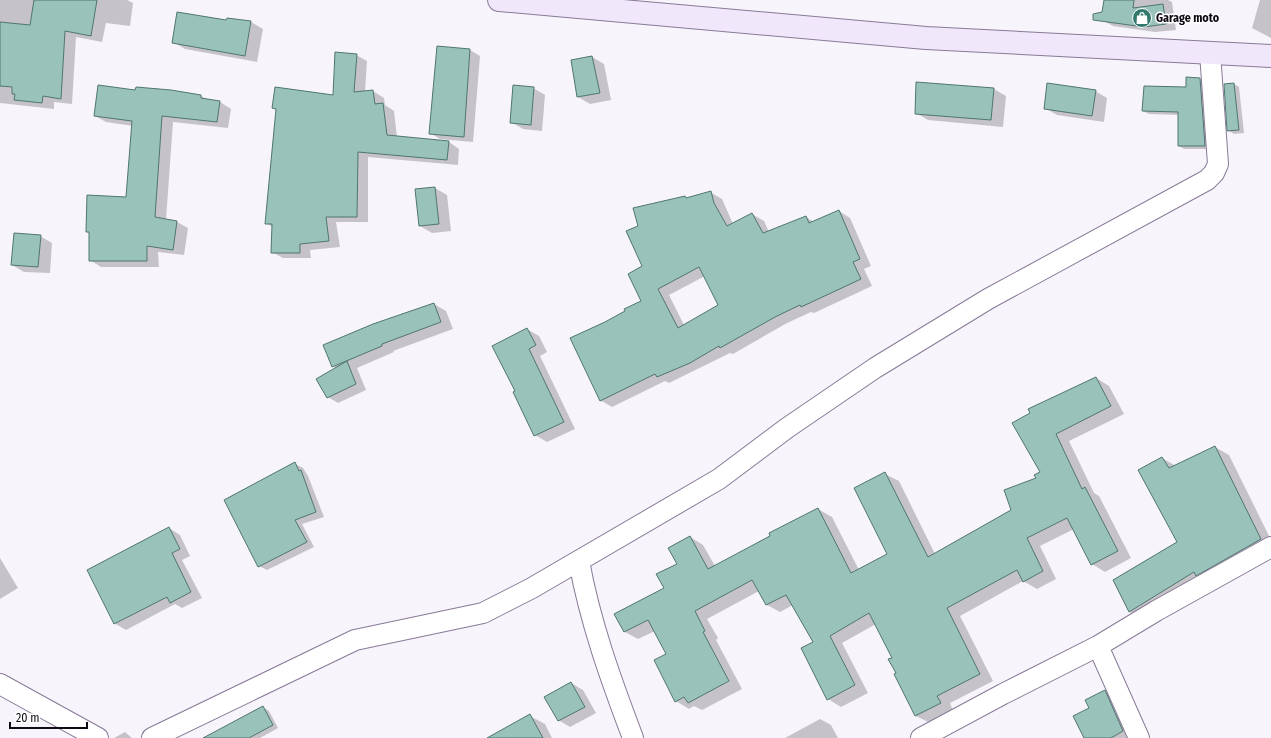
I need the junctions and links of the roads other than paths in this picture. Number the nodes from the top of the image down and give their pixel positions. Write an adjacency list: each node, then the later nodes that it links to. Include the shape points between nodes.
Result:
1 (499, 0): 2 (street, via 926,38)
2 (1210, 53): 3 (street); 5 (street, via 1218,164 1210,177 988,299 895,356 787,428 719,479)
3 (1271, 56)
4 (1271, 547): 6 (street)
5 (579, 561): 9 (street, via 483,613 355,640); 10 (street, via 586,598 614,688)
6 (1098, 646): 11 (street); 12 (street)
7 (0, 684): 8 (street)
8 (98, 738)
9 (152, 738)
10 (633, 738)
11 (921, 738)
12 (1139, 738)

